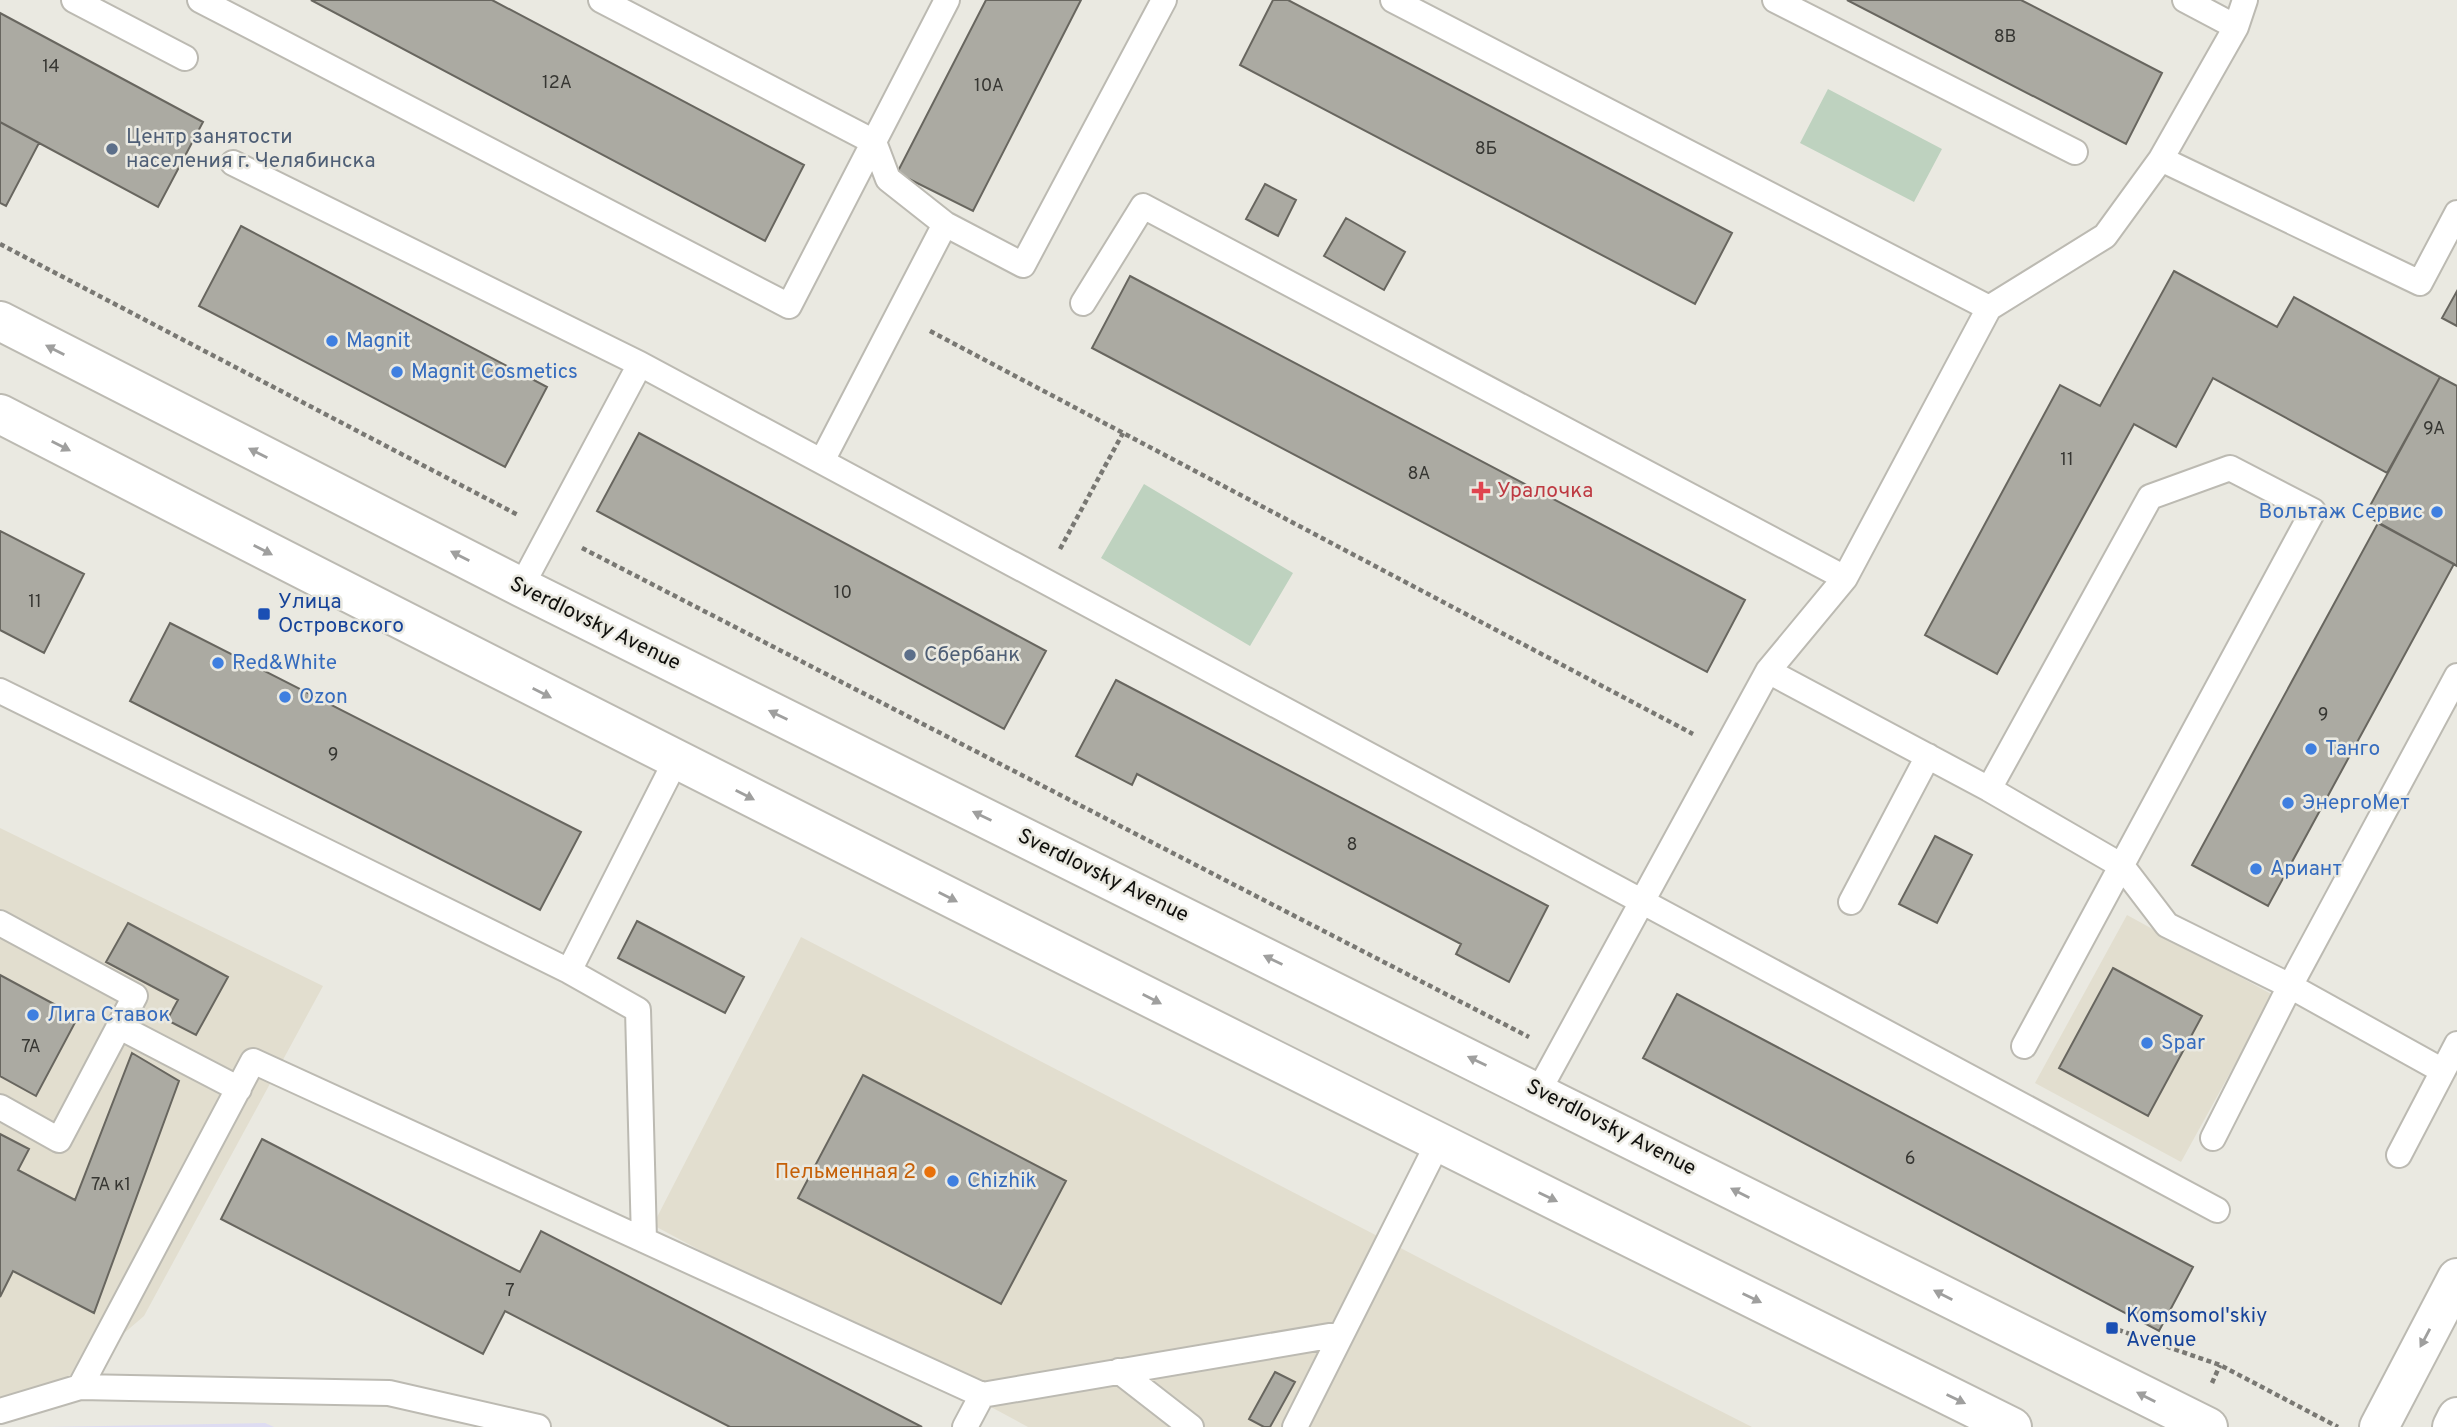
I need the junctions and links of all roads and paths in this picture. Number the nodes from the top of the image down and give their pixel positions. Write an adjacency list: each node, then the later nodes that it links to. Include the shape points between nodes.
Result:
1 (74, 0): 11 (lane)
2 (200, 0): 12 (lane, via 789,306)
3 (601, 0): 12 (lane)
4 (947, 0): 12 (lane)
5 (1164, 0): 17 (lane, via 1023,265)
6 (1394, 0): 20 (lane)
7 (1774, 0): 13 (lane)
8 (2185, 0): 10 (lane)
9 (2245, 0): 10 (lane)
10 (2236, 27): 14 (lane)
11 (184, 58)
12 (874, 142): 17 (lane, via 888,179)
13 (2075, 152)
14 (2161, 159): 16 (lane, via 2420,283); 20 (lane, via 2105,236)
15 (233, 163): 23 (lane)
16 (2457, 213)
17 (944, 224): 21 (lane)
18 (0, 244): 27 (path)
19 (1083, 303): 28 (lane, via 1143,206)
20 (1989, 308): 28 (lane)
21 (898, 314): 25 (path); 26 (lane)
22 (0, 321): 30 (main road, Sverdlovsky Avenue, one-way to 22)
23 (640, 364): 26 (lane); 27 (lane)
24 (0, 414): 36 (main road, one-way to 36)
25 (1123, 433): 29 (path); 34 (path)
26 (822, 461): 29 (lane)
27 (551, 533): 30 (lane); 47 (path)
28 (1845, 578): 31 (lane)
29 (1043, 579): 39 (lane)
30 (521, 587): 50 (main road, Sverdlovsky Avenue, one-way to 30)
31 (1768, 671): 34 (lane); 35 (lane)
32 (2457, 676): 43 (lane)
33 (0, 691): 42 (lane)
34 (1725, 751): 39 (lane)
35 (1928, 757): 37 (lane); 40 (lane)
36 (676, 760): 42 (lane); 53 (main road, one-way to 53)
37 (1989, 789): 38 (lane); 38 (lane, via 2150,497 2230,468 2313,510)
38 (2122, 866): 43 (lane, via 2167,925); 46 (lane)
39 (1642, 900): 47 (lane); 55 (lane)
40 (1851, 902)
41 (0, 923): 44 (lane, via 135,996)
42 (569, 971): 56 (lane, via 638,1010)
43 (2290, 986): 48 (lane); 52 (lane)
44 (120, 1027): 49 (lane); 51 (lane, via 59,1140)
45 (2457, 1044): 48 (lane)
46 (2024, 1046)
47 (1559, 1053): 50 (lane)
48 (2443, 1071): 54 (lane)
49 (239, 1089): 56 (lane, via 253,1061); 61 (lane)
50 (1538, 1092): 70 (main road, Sverdlovsky Avenue, one-way to 50)
51 (0, 1107)
52 (2213, 1138)
53 (1438, 1143): 59 (lane); 69 (main road, one-way to 69)
54 (2399, 1155)
55 (2217, 1210)
56 (645, 1240): 62 (lane)
57 (2457, 1278): 72 (main road, one-way to 72)
58 (2103, 1325): 71 (path, via 2220,1365)
59 (1341, 1334): 60 (lane); 68 (lane)
60 (1119, 1371): 62 (lane); 67 (lane)
61 (80, 1387): 63 (lane); 65 (lane, via 389,1393)
62 (982, 1395): 66 (lane)
63 (0, 1411)
64 (2457, 1417): 73 (main road)
65 (538, 1427)
66 (965, 1427)
67 (1191, 1427)
68 (1295, 1427)
69 (2012, 1427)
70 (2208, 1427)
71 (2339, 1427)
72 (2379, 1427)
73 (2452, 1427)

